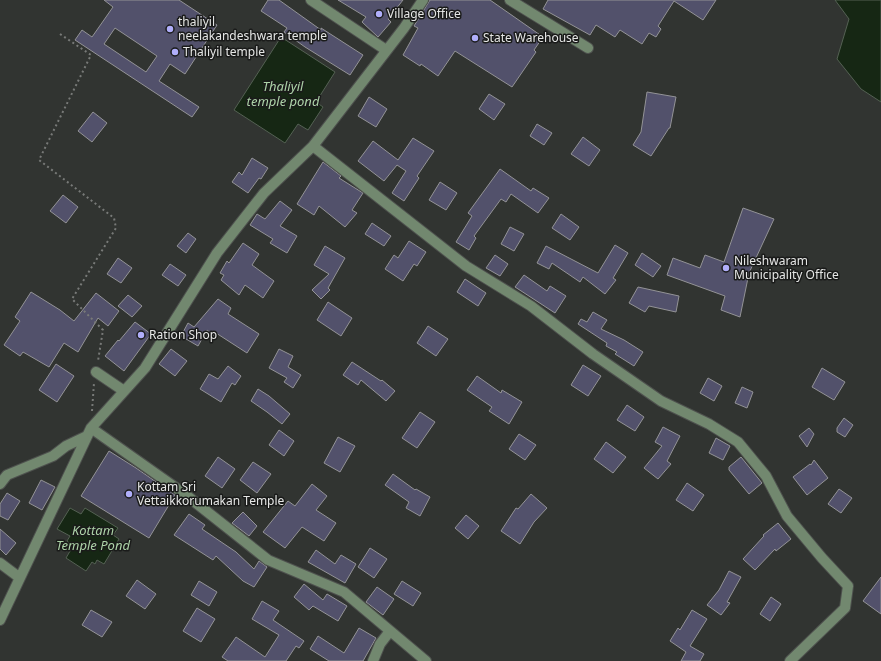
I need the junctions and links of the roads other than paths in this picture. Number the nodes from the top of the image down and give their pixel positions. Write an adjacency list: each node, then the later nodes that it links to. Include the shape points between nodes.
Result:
1 (311, 0): 5 (street)
2 (423, 0): 5 (street)
3 (510, 0): 4 (street)
4 (588, 48)
5 (386, 50): 6 (street)
6 (313, 146): 8 (street, via 264,193 217,253 145,368); 17 (street, via 466,266 531,306 593,354 661,401 738,442 766,476 786,516 848,586 845,608)
7 (96, 372): 8 (street)
8 (124, 391): 9 (street)
9 (89, 432): 10 (street, via 53,456 7,476); 12 (street); 14 (street, via 186,495 268,560 344,592)
10 (0, 484)
11 (0, 564): 12 (street)
12 (20, 578): 13 (street)
13 (0, 620)
14 (390, 631): 15 (street); 16 (street)
15 (372, 661)
16 (426, 661)
17 (790, 661)

